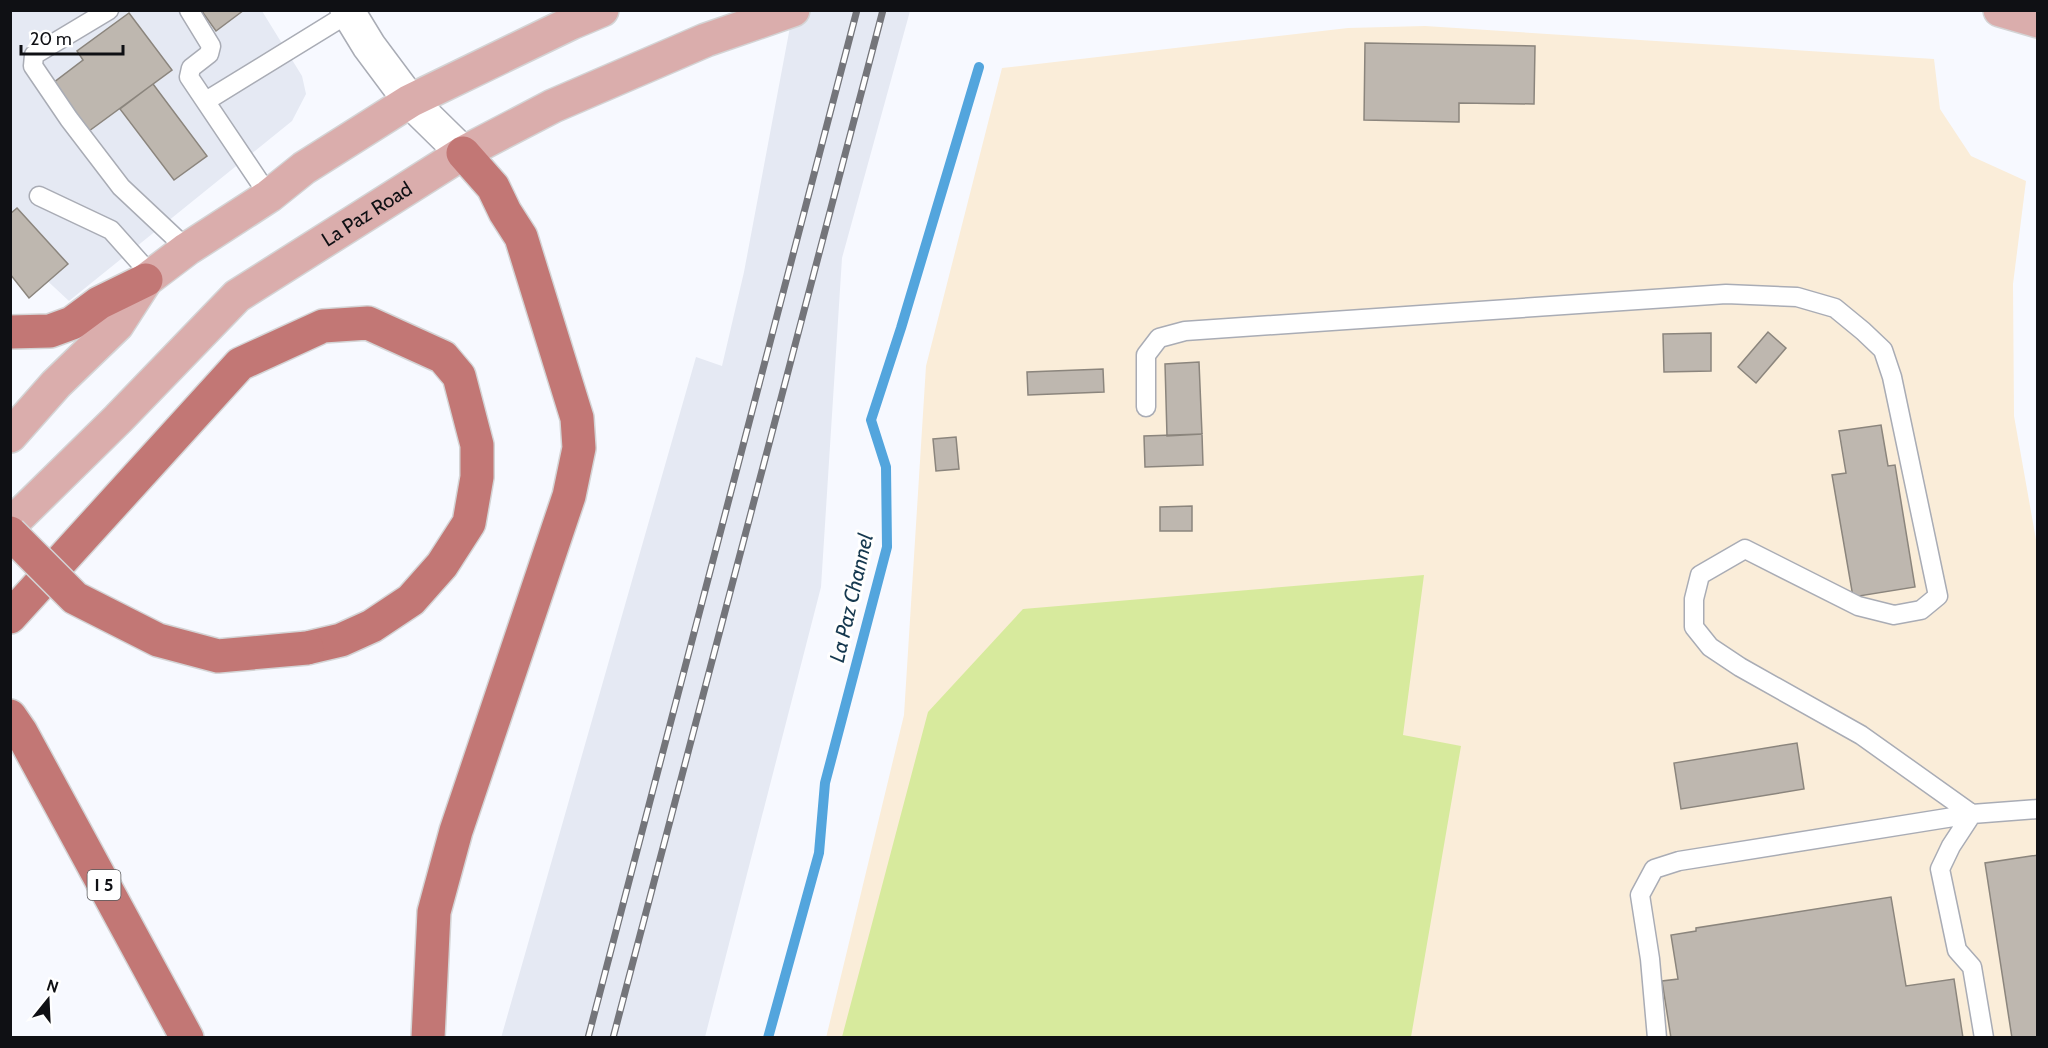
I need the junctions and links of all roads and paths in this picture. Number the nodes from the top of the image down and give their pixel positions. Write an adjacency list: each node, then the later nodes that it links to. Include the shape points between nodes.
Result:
1 (109, 10): 13 (lane, via 34,55 33,66 121,187)
2 (189, 10): 8 (lane, via 211,46 209,54 190,68 189,77)
3 (602, 10): 9 (main road)
4 (793, 10): 10 (main road, La Paz Road, via 706,40 553,106)
5 (2000, 10): 7 (main road)
6 (348, 12): 8 (lane); 9 (main road)
7 (2037, 21)
8 (206, 101): 12 (lane)
9 (410, 101): 10 (main road); 12 (main road, via 304,168)
10 (463, 153): 18 (main road, La Paz Road, via 237,296); 25 (highway, via 493,187 521,237 577,418 579,448 568,496 456,831 434,912)
11 (39, 196): 14 (lane, via 111,230)
12 (269, 196): 13 (main road)
13 (188, 249): 14 (main road)
14 (149, 278): 15 (highway, via 99,303 72,323 50,331); 17 (main road, via 117,325)
15 (10, 332)
16 (1146, 407): 23 (lane, via 1146,355 1159,339 1185,331 1726,294 1797,297 1835,308 1883,350 1892,376 1938,596 1921,610 1894,615 1858,606 1746,549 1700,575 1694,599 1694,627 1710,647 1860,735)
17 (10, 436)
18 (10, 525)
19 (10, 533): 20 (highway, bridge, via 75,598 158,640 218,656 307,648 341,640 372,626 411,600 442,565 469,522 477,477 477,445 459,376 443,357 368,322 323,326 240,364)
20 (10, 617)
21 (10, 717): 24 (highway, I 5)
22 (2037, 809): 23 (lane)
23 (1972, 814): 26 (lane, via 1678,861 1654,869 1640,895); 27 (lane, via 1940,869 1957,950 1972,967)
24 (187, 1038)
25 (428, 1038)
26 (1657, 1038)
27 (1984, 1038)

